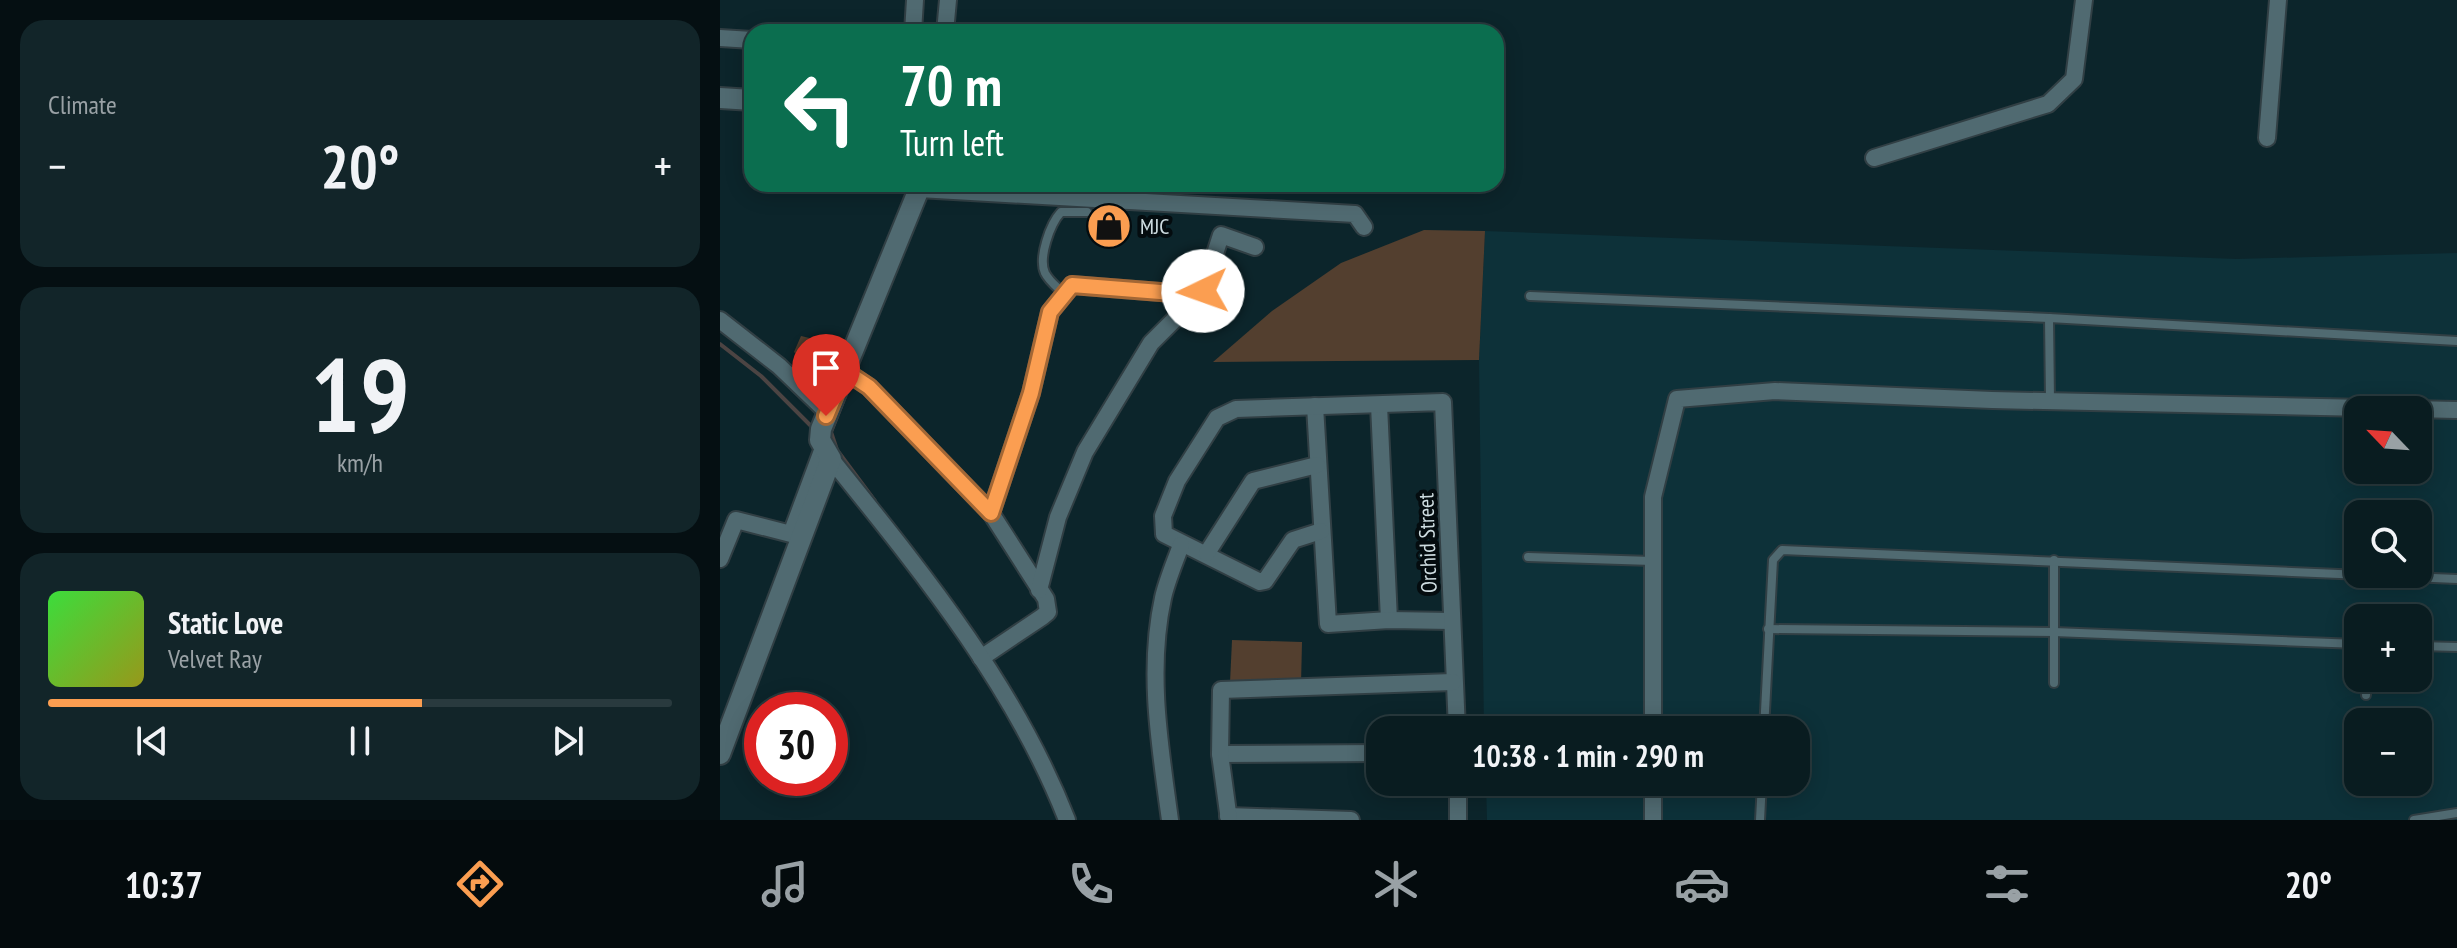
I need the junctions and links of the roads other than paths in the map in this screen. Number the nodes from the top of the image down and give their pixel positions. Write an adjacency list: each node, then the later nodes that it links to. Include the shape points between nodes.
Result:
1 (915, 0): 5 (street)
2 (948, 0): 6 (street)
3 (2084, 0): 12 (street, via 2074,79 2048,104)
4 (2278, 0): 11 (street)
5 (914, 24)
6 (946, 24)
7 (720, 38): 8 (street)
8 (744, 40)
9 (720, 98): 10 (street)
10 (744, 100)
11 (2267, 138)
12 (1874, 158)
13 (918, 192): 24 (street)
14 (1013, 192): 16 (street, via 1355,214)
15 (1087, 212): 18 (lane, via 1061,212 1054,219 1044,272)
16 (1364, 227)
17 (1255, 247): 20 (street, via 1221,235 1211,274)
18 (1063, 293): 20 (street, via 1072,285); 32 (street, via 1050,312 1031,393)
19 (1530, 296): 21 (lane)
20 (1193, 298): 41 (street, via 1151,343 1085,452 1058,517)
21 (2049, 318): 23 (lane); 25 (lane)
22 (720, 320): 29 (street)
23 (2457, 341)
24 (845, 371): 29 (street); 32 (street, via 869,387)
25 (2050, 401): 28 (street); 39 (street, via 1775,391 1677,399 1653,497)
26 (1379, 405): 27 (street); 42 (street); 43 (street, Orchid Street, via 1443,402)
27 (1315, 406): 31 (street); 34 (street, via 1236,409 1217,418 1177,481 1163,516 1164,534)
28 (2457, 410)
29 (828, 413): 30 (street, via 821,429)
30 (827, 454): 37 (street, via 791,534 736,520); 49 (street, via 936,591); 58 (street)
31 (1317, 465): 33 (street); 35 (street, via 1253,481)
32 (991, 513): 41 (street)
33 (1321, 531): 35 (street, via 1293,540 1260,582); 42 (street, via 1328,624)
34 (1181, 545): 35 (street); 66 (street, via 1163,596 1155,657)
35 (1207, 553)
36 (1528, 557): 39 (lane)
37 (720, 559)
38 (2054, 560): 40 (lane); 44 (lane, via 1782,550 1773,560); 45 (lane)
39 (1652, 561): 55 (street)
40 (2457, 579)
41 (1039, 590): 49 (street, via 1048,612)
42 (1389, 620): 43 (street)
43 (1452, 621): 50 (street, Orchid Street)
44 (1768, 629): 45 (lane); 56 (lane)
45 (2054, 632): 46 (lane); 51 (lane)
46 (2344, 643)
47 (2432, 646): 48 (lane)
48 (2457, 647)
49 (981, 658): 65 (street)
50 (1453, 682): 54 (street, Orchid Street); 59 (street, via 1221,690)
51 (2054, 683)
52 (2366, 692): 53 (lane)
53 (2366, 695)
54 (1456, 716)
55 (1653, 716)
56 (1765, 716)
57 (1366, 753): 59 (street)
58 (720, 754)
59 (1220, 754): 64 (street)
60 (1458, 796): 68 (street)
61 (1653, 796): 69 (street)
62 (1761, 796): 70 (lane)
63 (2457, 813): 71 (lane)
64 (1228, 818): 67 (street)
65 (1067, 820)
66 (1170, 820)
67 (1351, 820)
68 (1458, 820)
69 (1653, 820)
70 (1760, 820)
71 (2414, 820)

